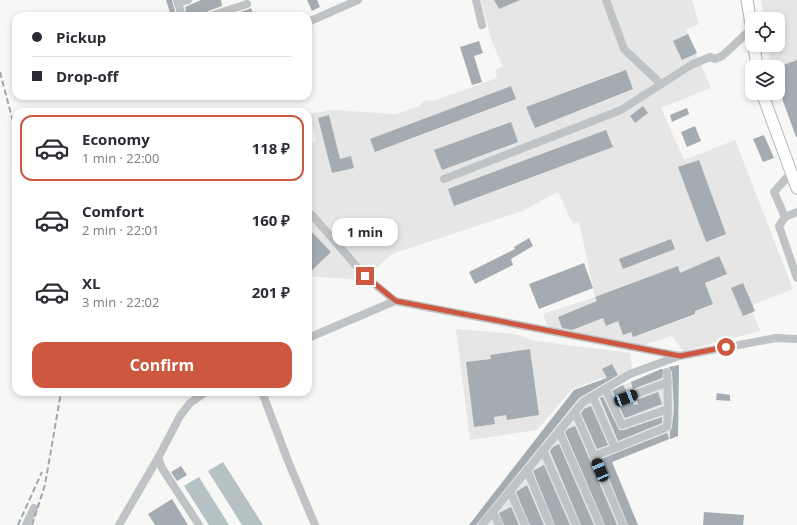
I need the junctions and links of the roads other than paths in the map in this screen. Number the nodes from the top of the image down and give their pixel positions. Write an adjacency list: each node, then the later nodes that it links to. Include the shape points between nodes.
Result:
1 (188, 0): 6 (street)
2 (358, 0): 11 (street)
3 (476, 0): 12 (street)
4 (606, 0): 14 (street, via 624,49)
5 (747, 0): 10 (main road)
6 (178, 2): 8 (street)
7 (248, 4): 9 (street)
8 (181, 12)
9 (223, 12)
10 (749, 12)
11 (312, 20)
12 (482, 25)
13 (745, 35): 14 (street, via 722,56 715,59 710,57 695,63)
14 (661, 84): 17 (street, via 621,110)
15 (765, 100): 16 (main road)
16 (791, 173): 18 (main road); 21 (street, via 774,192)
17 (444, 179)
18 (797, 188)
19 (797, 212): 21 (street)
20 (312, 215): 23 (street, via 365,276)
21 (785, 217): 22 (street, via 779,226)
22 (797, 278)
23 (396, 301): 24 (street); 26 (street)
24 (312, 336)
25 (797, 339): 26 (street, via 776,338)
26 (680, 356): 29 (street, via 630,374)
27 (667, 372): 28 (street)
28 (668, 382): 33 (street); 34 (street)
29 (606, 390): 32 (street); 33 (street)
30 (200, 396): 40 (street, via 190,403 180,416)
31 (264, 396): 48 (street)
32 (593, 397): 35 (street, via 583,402); 37 (street)
33 (612, 404): 34 (street, via 622,425)
34 (668, 409): 37 (street, via 667,427)
35 (575, 412): 36 (street); 39 (street)
36 (559, 431): 38 (street); 54 (street)
37 (615, 448): 39 (street)
38 (543, 450): 41 (street); 53 (street)
39 (594, 456): 55 (street)
40 (158, 458): 46 (street); 47 (street)
41 (527, 470): 42 (street); 52 (street)
42 (510, 491): 44 (street); 51 (street)
43 (34, 508): 45 (street)
44 (492, 512): 49 (street); 50 (street)
45 (26, 525)
46 (119, 525)
47 (199, 525)
48 (315, 525)
49 (482, 525)
50 (498, 525)
51 (525, 525)
52 (550, 525)
53 (576, 525)
54 (600, 525)
55 (623, 525)

